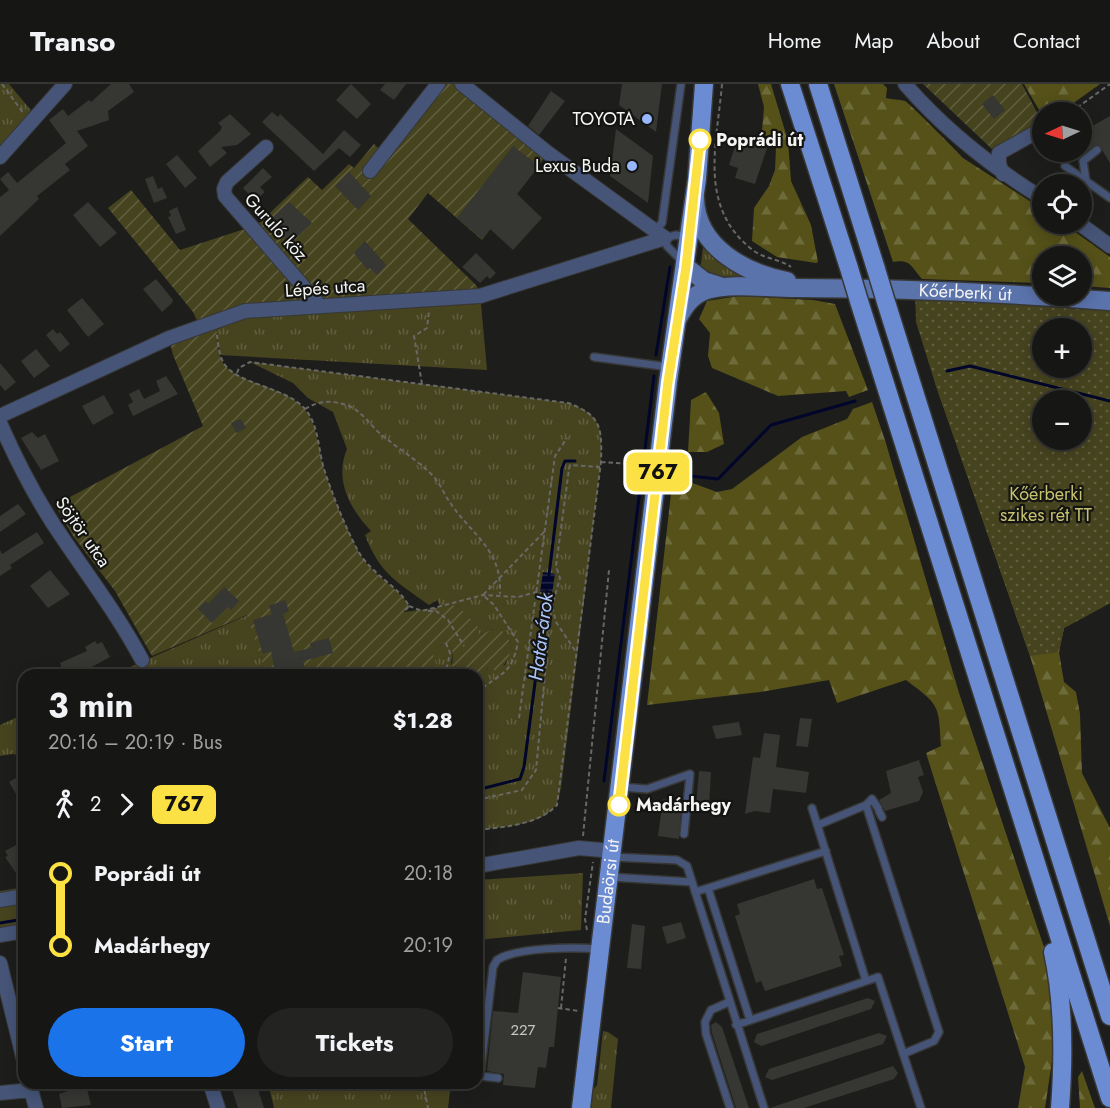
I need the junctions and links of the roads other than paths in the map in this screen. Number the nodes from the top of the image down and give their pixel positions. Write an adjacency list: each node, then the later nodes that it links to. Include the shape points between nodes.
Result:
1 (65, 84): 12 (street)
2 (438, 84): 14 (street)
3 (462, 84): 23 (street)
4 (681, 84): 23 (lane)
5 (704, 84): 19 (main road, Budaörsi út)
6 (790, 84): 45 (main road, bridge)
7 (818, 84): 59 (main road, bridge)
8 (905, 84): 15 (street, via 931,114)
9 (1032, 135): 15 (street, via 999,153)
10 (266, 147): 30 (street, Guruló köz, via 227,182 225,196)
11 (1097, 150): 17 (lane, via 1083,161)
12 (0, 157)
13 (1065, 166): 16 (lane)
14 (370, 171)
15 (1003, 174): 20 (street)
16 (1076, 174)
17 (1085, 174)
18 (1092, 185): 21 (lane)
19 (695, 191): 24 (main road, Budaörsi út); 28 (street, Kőérberki út, via 700,222 734,262 770,278)
20 (1032, 192)
21 (1110, 198)
22 (1092, 233): 25 (street)
23 (660, 235): 24 (lane); 26 (lane); 30 (street, Lépés utca, via 480,296)
24 (690, 238): 26 (main road, Budaörsi út)
25 (1110, 246)
26 (686, 267): 27 (street, Kőérberki út, via 704,281); 31 (main road, Budaörsi út)
27 (727, 288): 28 (street, Kőérberki út); 31 (street, Kőérberki út, via 707,290 696,296 687,302)
28 (821, 288): 29 (street, Kőérberki út)
29 (1110, 301)
30 (320, 306): 34 (street, Lépés utca, via 245,311 207,322)
31 (678, 318): 33 (main road, Budaörsi út)
32 (594, 357): 33 (lane)
33 (670, 368): 37 (main road, Budaörsi út)
34 (0, 416)
35 (0, 423): 36 (street, Söjtör utca, via 28,482 123,623)
36 (142, 660)
37 (621, 787): 42 (lane, via 647,789 690,774); 43 (main road, Budaörsi út)
38 (866, 805): 40 (lane, via 872,799); 41 (lane); 64 (lane, via 939,1032 934,1041)
39 (812, 808): 41 (lane)
40 (880, 812)
41 (818, 825): 44 (lane)
42 (684, 834)
43 (601, 851): 46 (street); 47 (main road, Budaörsi út); 48 (lane, via 678,860 687,866)
44 (826, 851): 49 (lane); 57 (lane)
45 (1033, 859): 71 (main road); 78 (main road, via 1056,964 1062,1019)
46 (483, 865)
47 (610, 877): 48 (lane); 55 (main road, Budaörsi út)
48 (692, 882): 50 (lane)
49 (708, 888): 50 (lane); 60 (lane)
50 (695, 892): 58 (lane)
51 (18, 897): 52 (street)
52 (0, 900)
53 (18, 932): 54 (street)
54 (0, 935)
55 (602, 950): 63 (lane, via 567,948 504,955 497,960); 74 (main road, Budaörsi út)
56 (0, 963): 62 (street)
57 (866, 981): 60 (lane); 64 (lane, via 878,977)
58 (729, 1002): 61 (lane); 75 (lane, via 711,1010 705,1028)
59 (1110, 1016)
60 (750, 1020): 61 (lane)
61 (736, 1024): 76 (lane)
62 (18, 1036)
63 (483, 1052)
64 (903, 1054): 77 (lane)
65 (483, 1077): 66 (lane)
66 (498, 1078)
67 (18, 1089): 70 (street)
68 (31, 1089): 72 (street)
69 (212, 1089): 73 (street)
70 (0, 1093)
71 (1110, 1098)
72 (36, 1108)
73 (218, 1108)
74 (581, 1108)
75 (730, 1108)
76 (764, 1108)
77 (921, 1108)
78 (1060, 1108)

